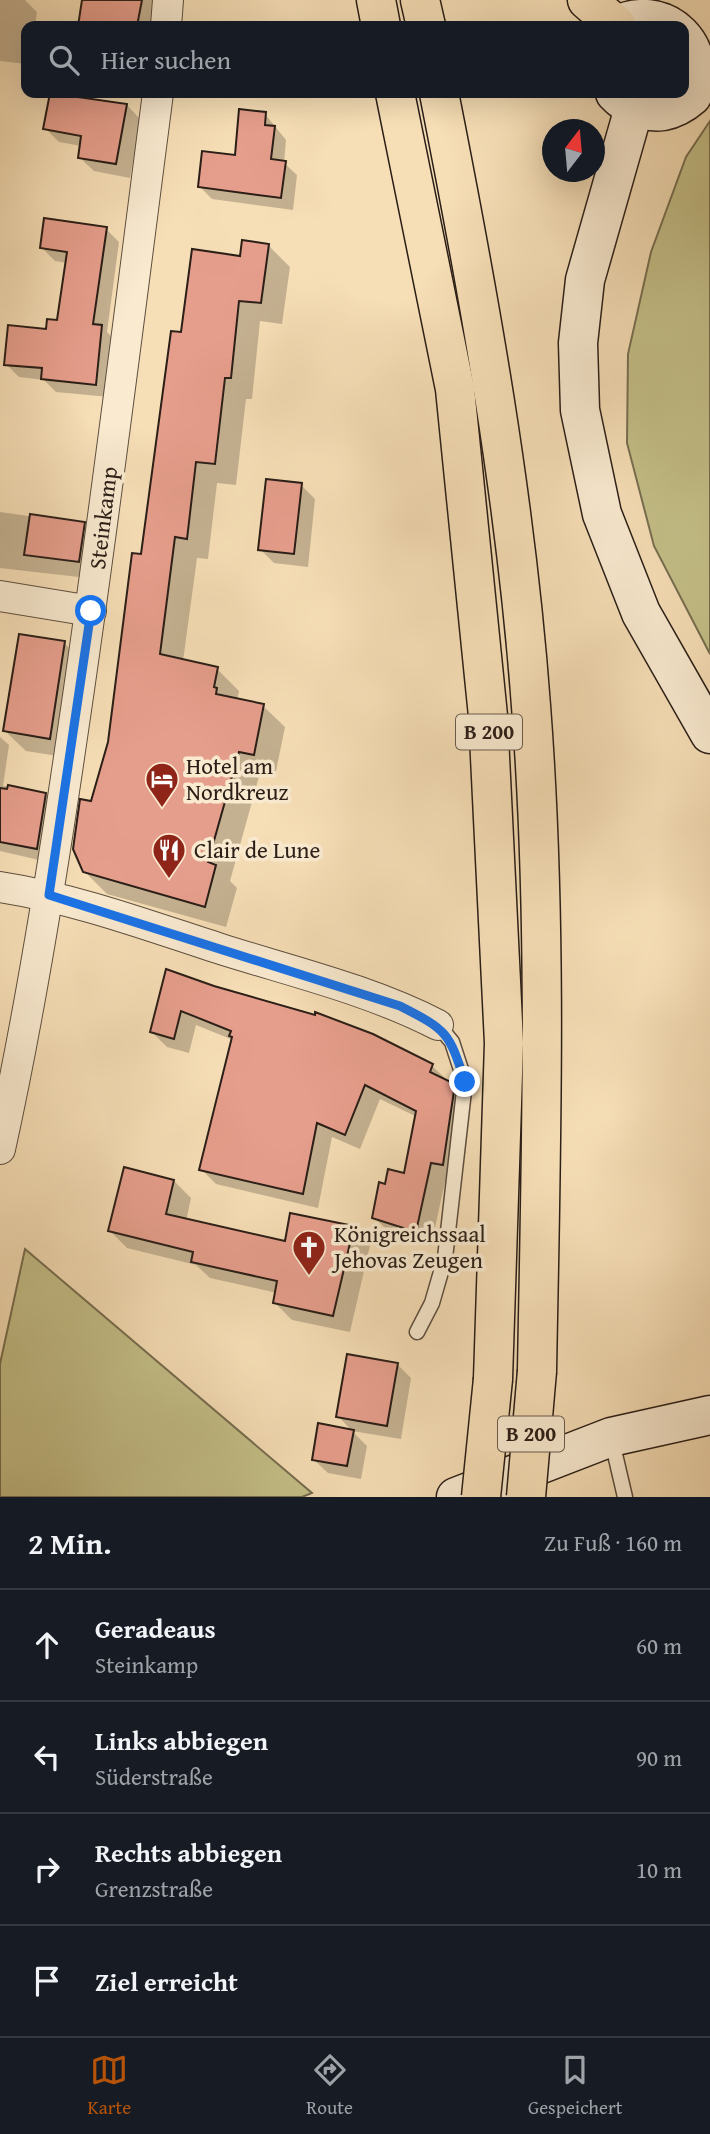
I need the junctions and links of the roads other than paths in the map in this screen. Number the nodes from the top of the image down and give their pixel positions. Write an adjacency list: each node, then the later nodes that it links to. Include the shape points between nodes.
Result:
1 (168, 0): 5 (street)
2 (376, 0): 6 (highway)
3 (420, 0): 7 (highway)
4 (587, 0): 8 (highway)
5 (166, 21)
6 (380, 21)
7 (425, 21)
8 (611, 21)
9 (620, 21): 10 (main road, via 643,9 674,11 688,19)
10 (708, 43): 14 (main road, via 704,79 689,99 667,111 650,112)
11 (157, 98): 16 (street, Steinkamp)
12 (396, 98): 26 (highway, B 200, bridge, via 455,389 488,716 504,1043 493,1379)
13 (440, 98): 27 (highway, B 200, bridge, via 494,406 531,706 543,1058 537,1371)
14 (624, 100): 17 (main road, via 585,280 578,343 580,410 602,514 641,613)
15 (0, 596): 16 (street)
16 (91, 611): 19 (street, Steinkamp)
17 (710, 734)
18 (0, 887): 19 (street)
19 (49, 895): 20 (street, via 400,1006); 21 (street, Steinkamp)
20 (438, 1026): 22 (lane, via 452,1041 465,1082 445,1258 432,1303)
21 (0, 1149)
22 (417, 1332)
23 (710, 1415): 24 (main road)
24 (611, 1437): 25 (main road); 28 (lane)
25 (456, 1497)
26 (481, 1497)
27 (526, 1497)
28 (625, 1497)

